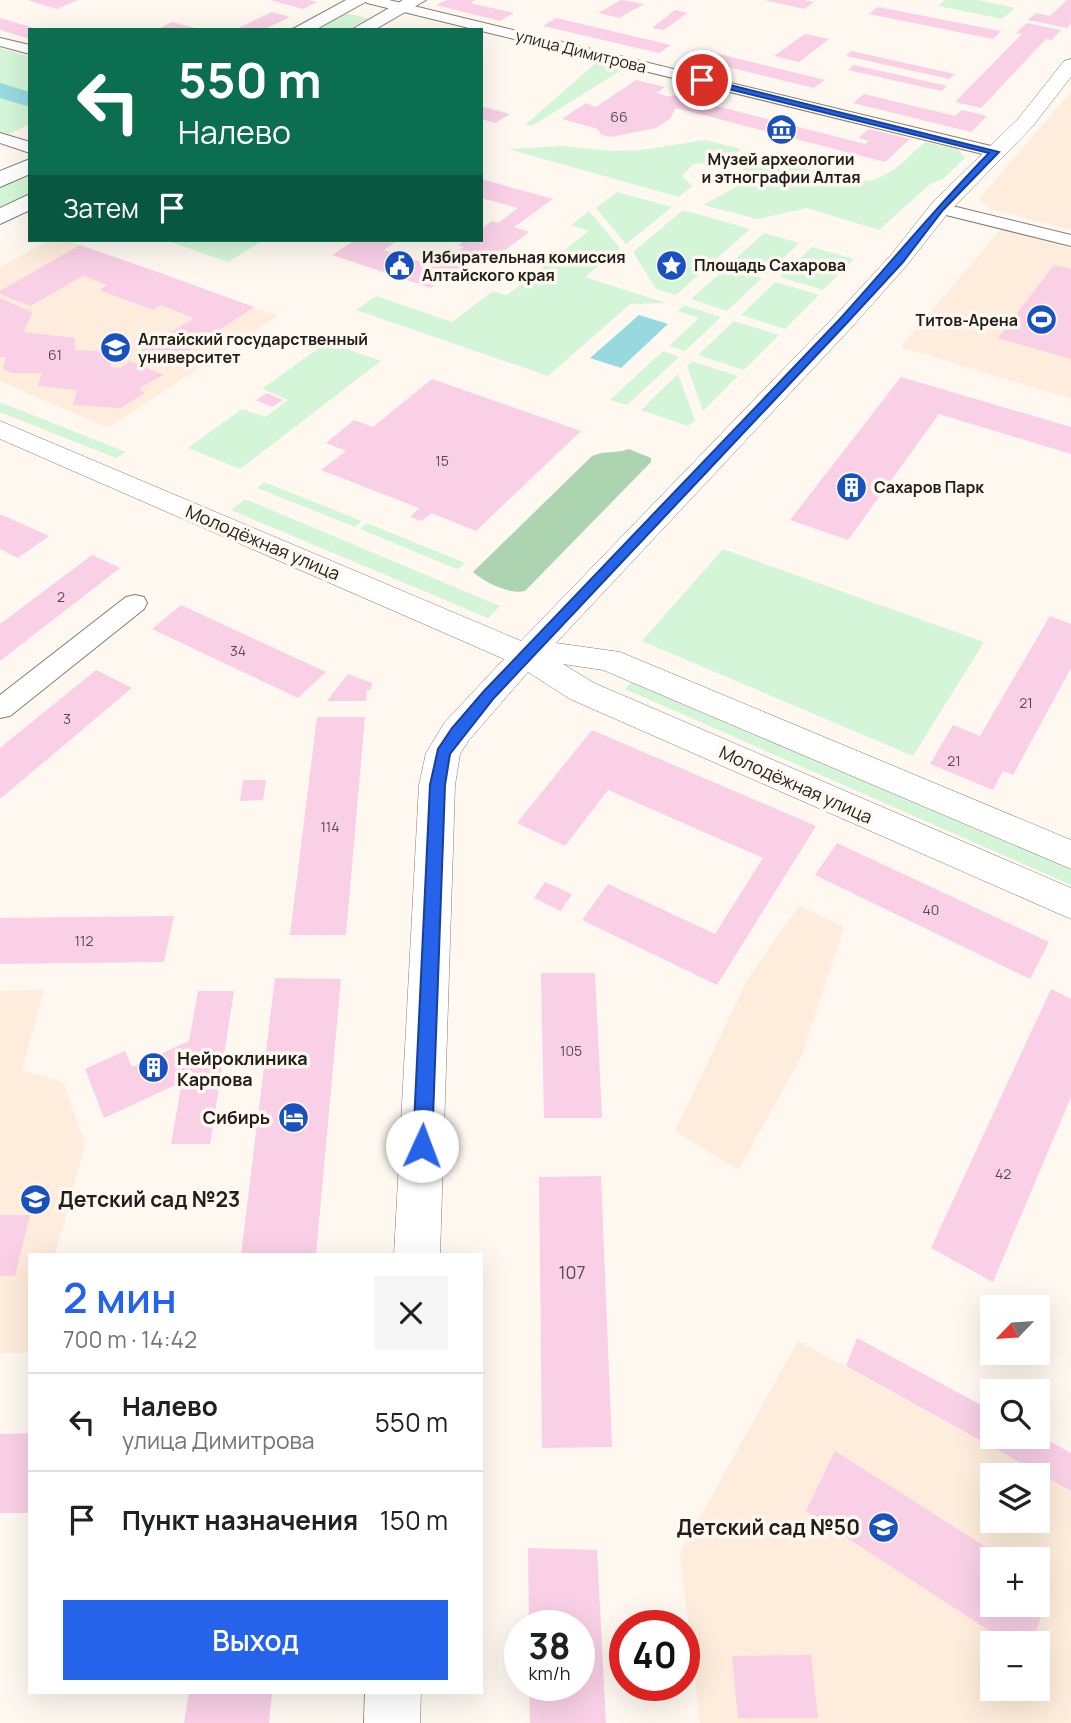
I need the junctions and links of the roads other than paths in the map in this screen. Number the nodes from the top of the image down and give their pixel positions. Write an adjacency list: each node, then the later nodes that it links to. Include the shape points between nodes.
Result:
1 (359, 0): 4 (main road)
2 (372, 0): 3 (street, улица Димитрова)
3 (410, 4): 5 (main road); 11 (street, улица Димитрова)
4 (304, 28)
5 (364, 28)
6 (0, 42): 7 (street)
7 (28, 49)
8 (1071, 65): 11 (street, via 1025,123)
9 (0, 138): 10 (street)
10 (28, 147)
11 (995, 152): 15 (street)
12 (28, 166): 13 (main road)
13 (0, 180)
14 (28, 202): 16 (main road)
15 (940, 208): 17 (street); 20 (street, via 842,323)
16 (0, 217)
17 (1071, 241)
18 (0, 429): 20 (street, Молодёжная улица)
19 (135, 603): 21 (street)
20 (526, 656): 22 (street, Молодёжная улица, via 564,653 609,660); 23 (street, Молодёжная улица, via 582,691); 24 (street, via 457,731 443,753 437,785)
21 (0, 709)
22 (1071, 855)
23 (1071, 904)
24 (417, 1253)
25 (393, 1694): 26 (street)
26 (392, 1723)

